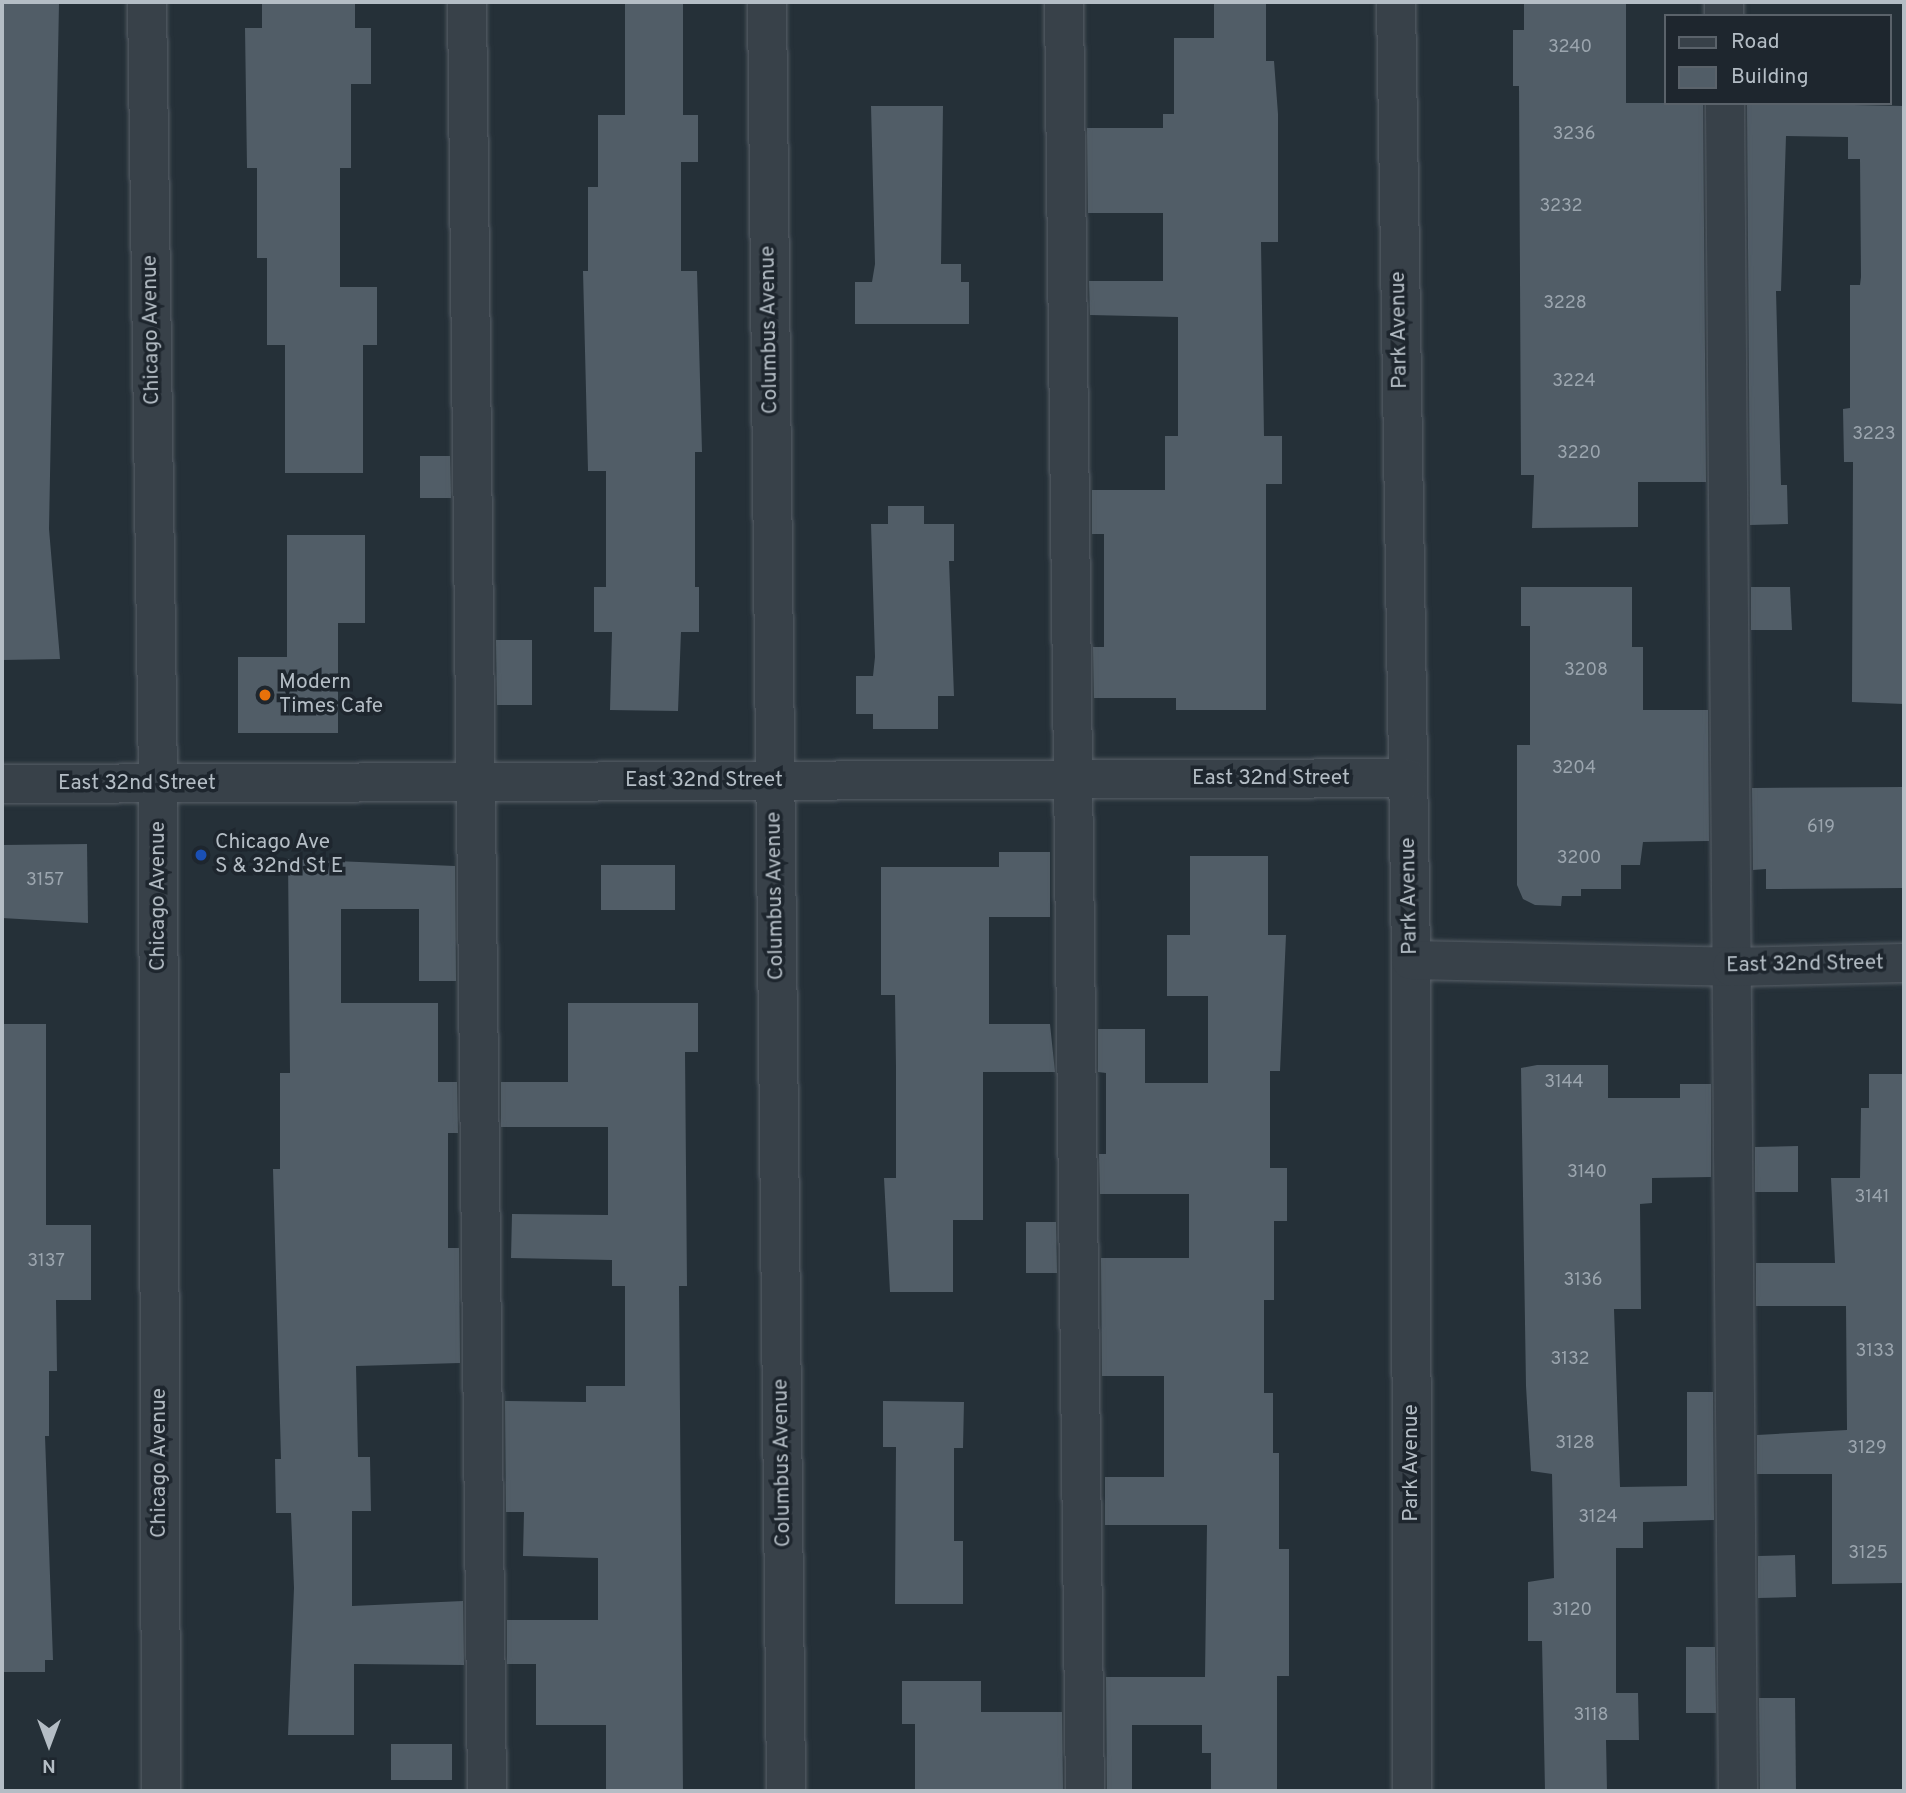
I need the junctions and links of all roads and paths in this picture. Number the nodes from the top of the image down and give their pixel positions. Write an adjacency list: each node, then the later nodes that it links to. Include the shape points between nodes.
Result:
1 (147, 2): 12 (street, Chicago Avenue)
2 (467, 2): 10 (street)
3 (767, 2): 9 (street, Columbus Avenue)
4 (1064, 2): 8 (street)
5 (1395, 2): 7 (street, Park Avenue)
6 (1725, 105): 15 (street)
7 (1407, 778): 8 (street, East 32nd Street); 13 (street, Park Avenue)
8 (1073, 780): 9 (street, East 32nd Street); 19 (street)
9 (775, 781): 10 (street, East 32nd Street); 18 (street, Columbus Avenue)
10 (474, 783): 12 (street, East 32nd Street); 17 (street)
11 (2, 784): 12 (street, East 32nd Street)
12 (158, 784): 16 (street, Chicago Avenue)
13 (1411, 960): 15 (street, East 32nd Street); 20 (street, Park Avenue)
14 (1904, 963): 15 (street, East 32nd Street)
15 (1732, 967): 21 (street)
16 (161, 1791)
17 (486, 1791)
18 (786, 1791)
19 (1085, 1791)
20 (1412, 1791)
21 (1738, 1791)

